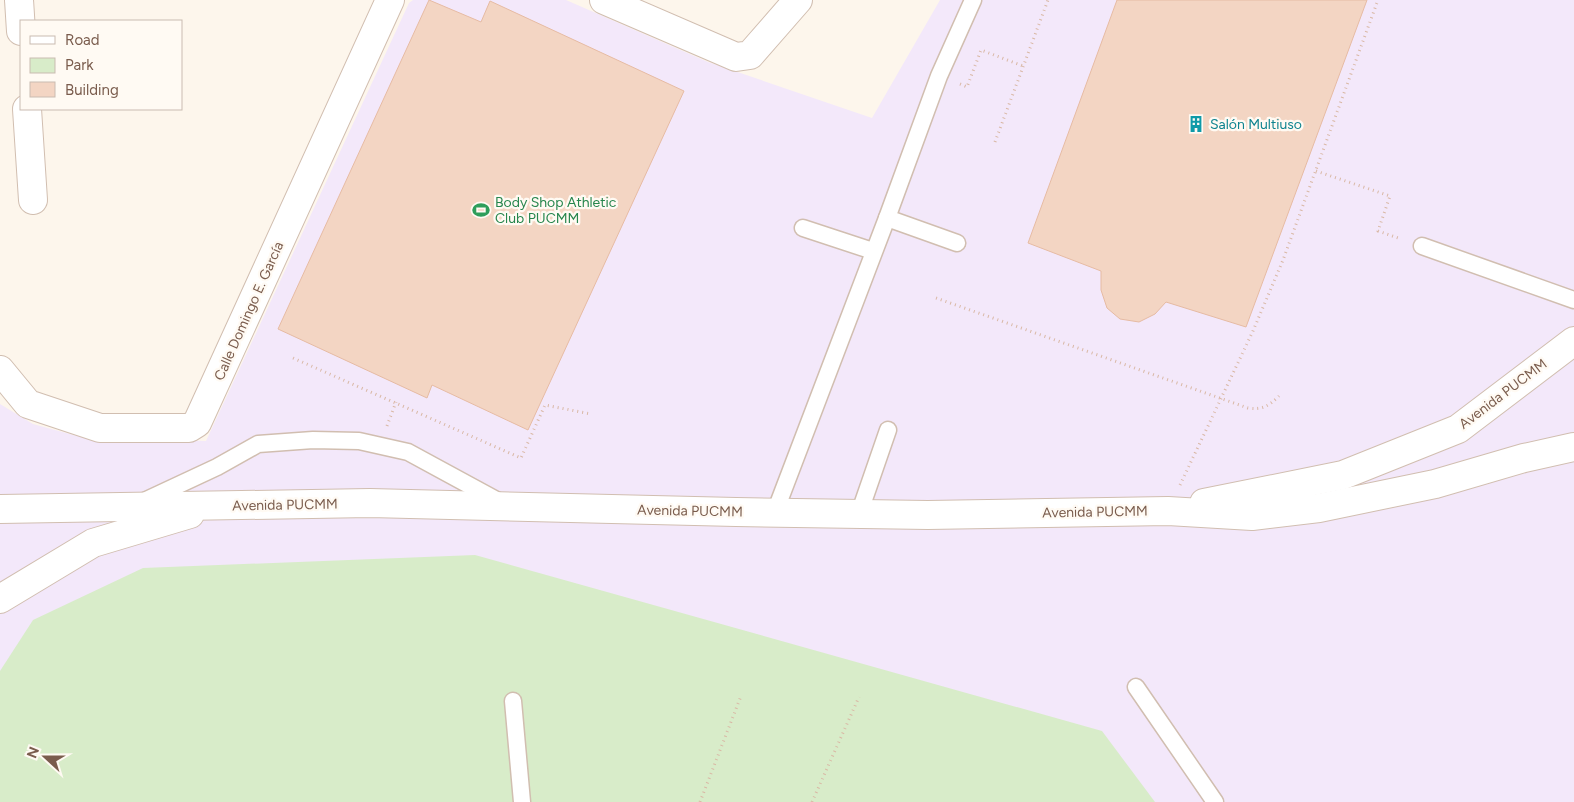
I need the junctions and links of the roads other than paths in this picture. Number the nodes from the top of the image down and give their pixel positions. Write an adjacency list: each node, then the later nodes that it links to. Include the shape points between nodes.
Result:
1 (19, 0): 6 (street)
2 (390, 0): 16 (street, Calle Domingo E. García, via 197,423 189,428 100,428 28,404)
3 (604, 0): 4 (street, via 736,57 750,55)
4 (798, 0)
5 (973, 0): 9 (lane, via 939,76)
6 (20, 20)
7 (27, 110): 8 (street)
8 (34, 200)
9 (887, 218): 11 (lane); 13 (lane)
10 (803, 228): 13 (lane)
11 (957, 243)
12 (1422, 246): 14 (lane)
13 (873, 251): 24 (lane)
14 (1574, 300)
15 (1574, 341): 23 (street, Avenida PUCMM, via 1458,429 1343,475)
16 (0, 370)
17 (888, 430): 25 (lane)
18 (1574, 447): 23 (street, Avenida PUCMM, via 1435,484 1319,508 1252,516)
19 (135, 505): 20 (street, Avenida PUCMM); 21 (lane, via 258,444 313,440 359,441 408,452); 22 (street, Avenida PUCMM)
20 (212, 507): 21 (street, Avenida PUCMM, via 370,503); 26 (street, Avenida PUCMM, via 93,543)
21 (510, 507): 24 (street, Avenida PUCMM)
22 (0, 508)
23 (1168, 511): 25 (street, Avenida PUCMM)
24 (774, 512): 25 (street, Avenida PUCMM)
25 (859, 514)
26 (0, 598)
27 (1136, 687): 30 (lane)
28 (513, 701): 29 (lane)
29 (522, 802)
30 (1215, 802)

